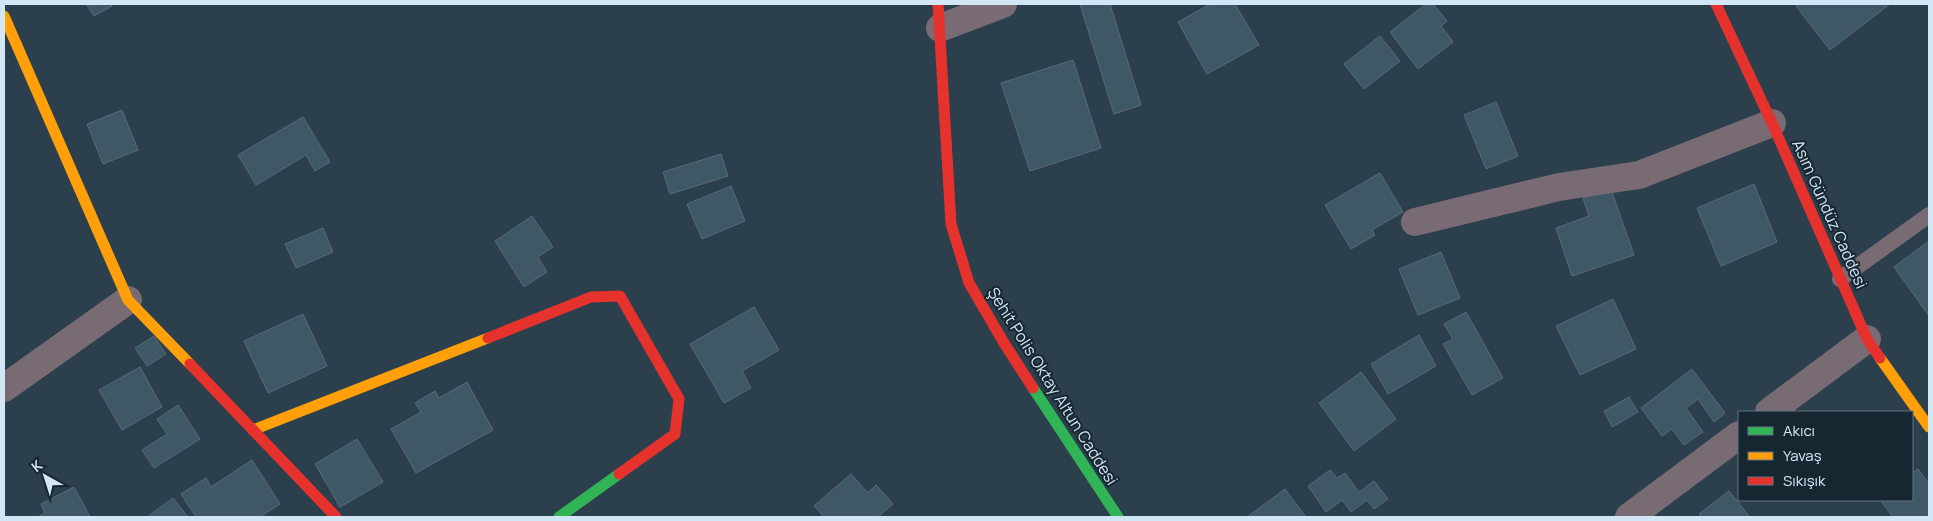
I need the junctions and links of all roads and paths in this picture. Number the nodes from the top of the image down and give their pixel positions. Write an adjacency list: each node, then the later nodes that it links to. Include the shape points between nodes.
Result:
1 (1003, 4): 4 (street)
2 (1716, 4): 5 (street, Asım Gündüz Caddesi)
3 (4, 16): 9 (street)
4 (939, 16): 18 (street, Şehit Polis Oktay Altun Caddesi, via 951,224 969,283 1004,343)
5 (1772, 123): 7 (street, via 1639,175 1559,187); 8 (street, Asım Gündüz Caddesi)
6 (1929, 215): 8 (lane)
7 (1415, 222)
8 (1840, 279): 10 (street, Asım Gündüz Caddesi)
9 (128, 300): 11 (street); 14 (street)
10 (1867, 339): 12 (street); 13 (street, Asım Gündüz Caddesi)
11 (4, 388)
12 (1770, 411)
13 (1929, 427)
14 (253, 430): 16 (street); 17 (street, via 591,297 620,296 679,399 675,434)
15 (1738, 436): 19 (street)
16 (336, 517)
17 (559, 517)
18 (1118, 517)
19 (1629, 517)

